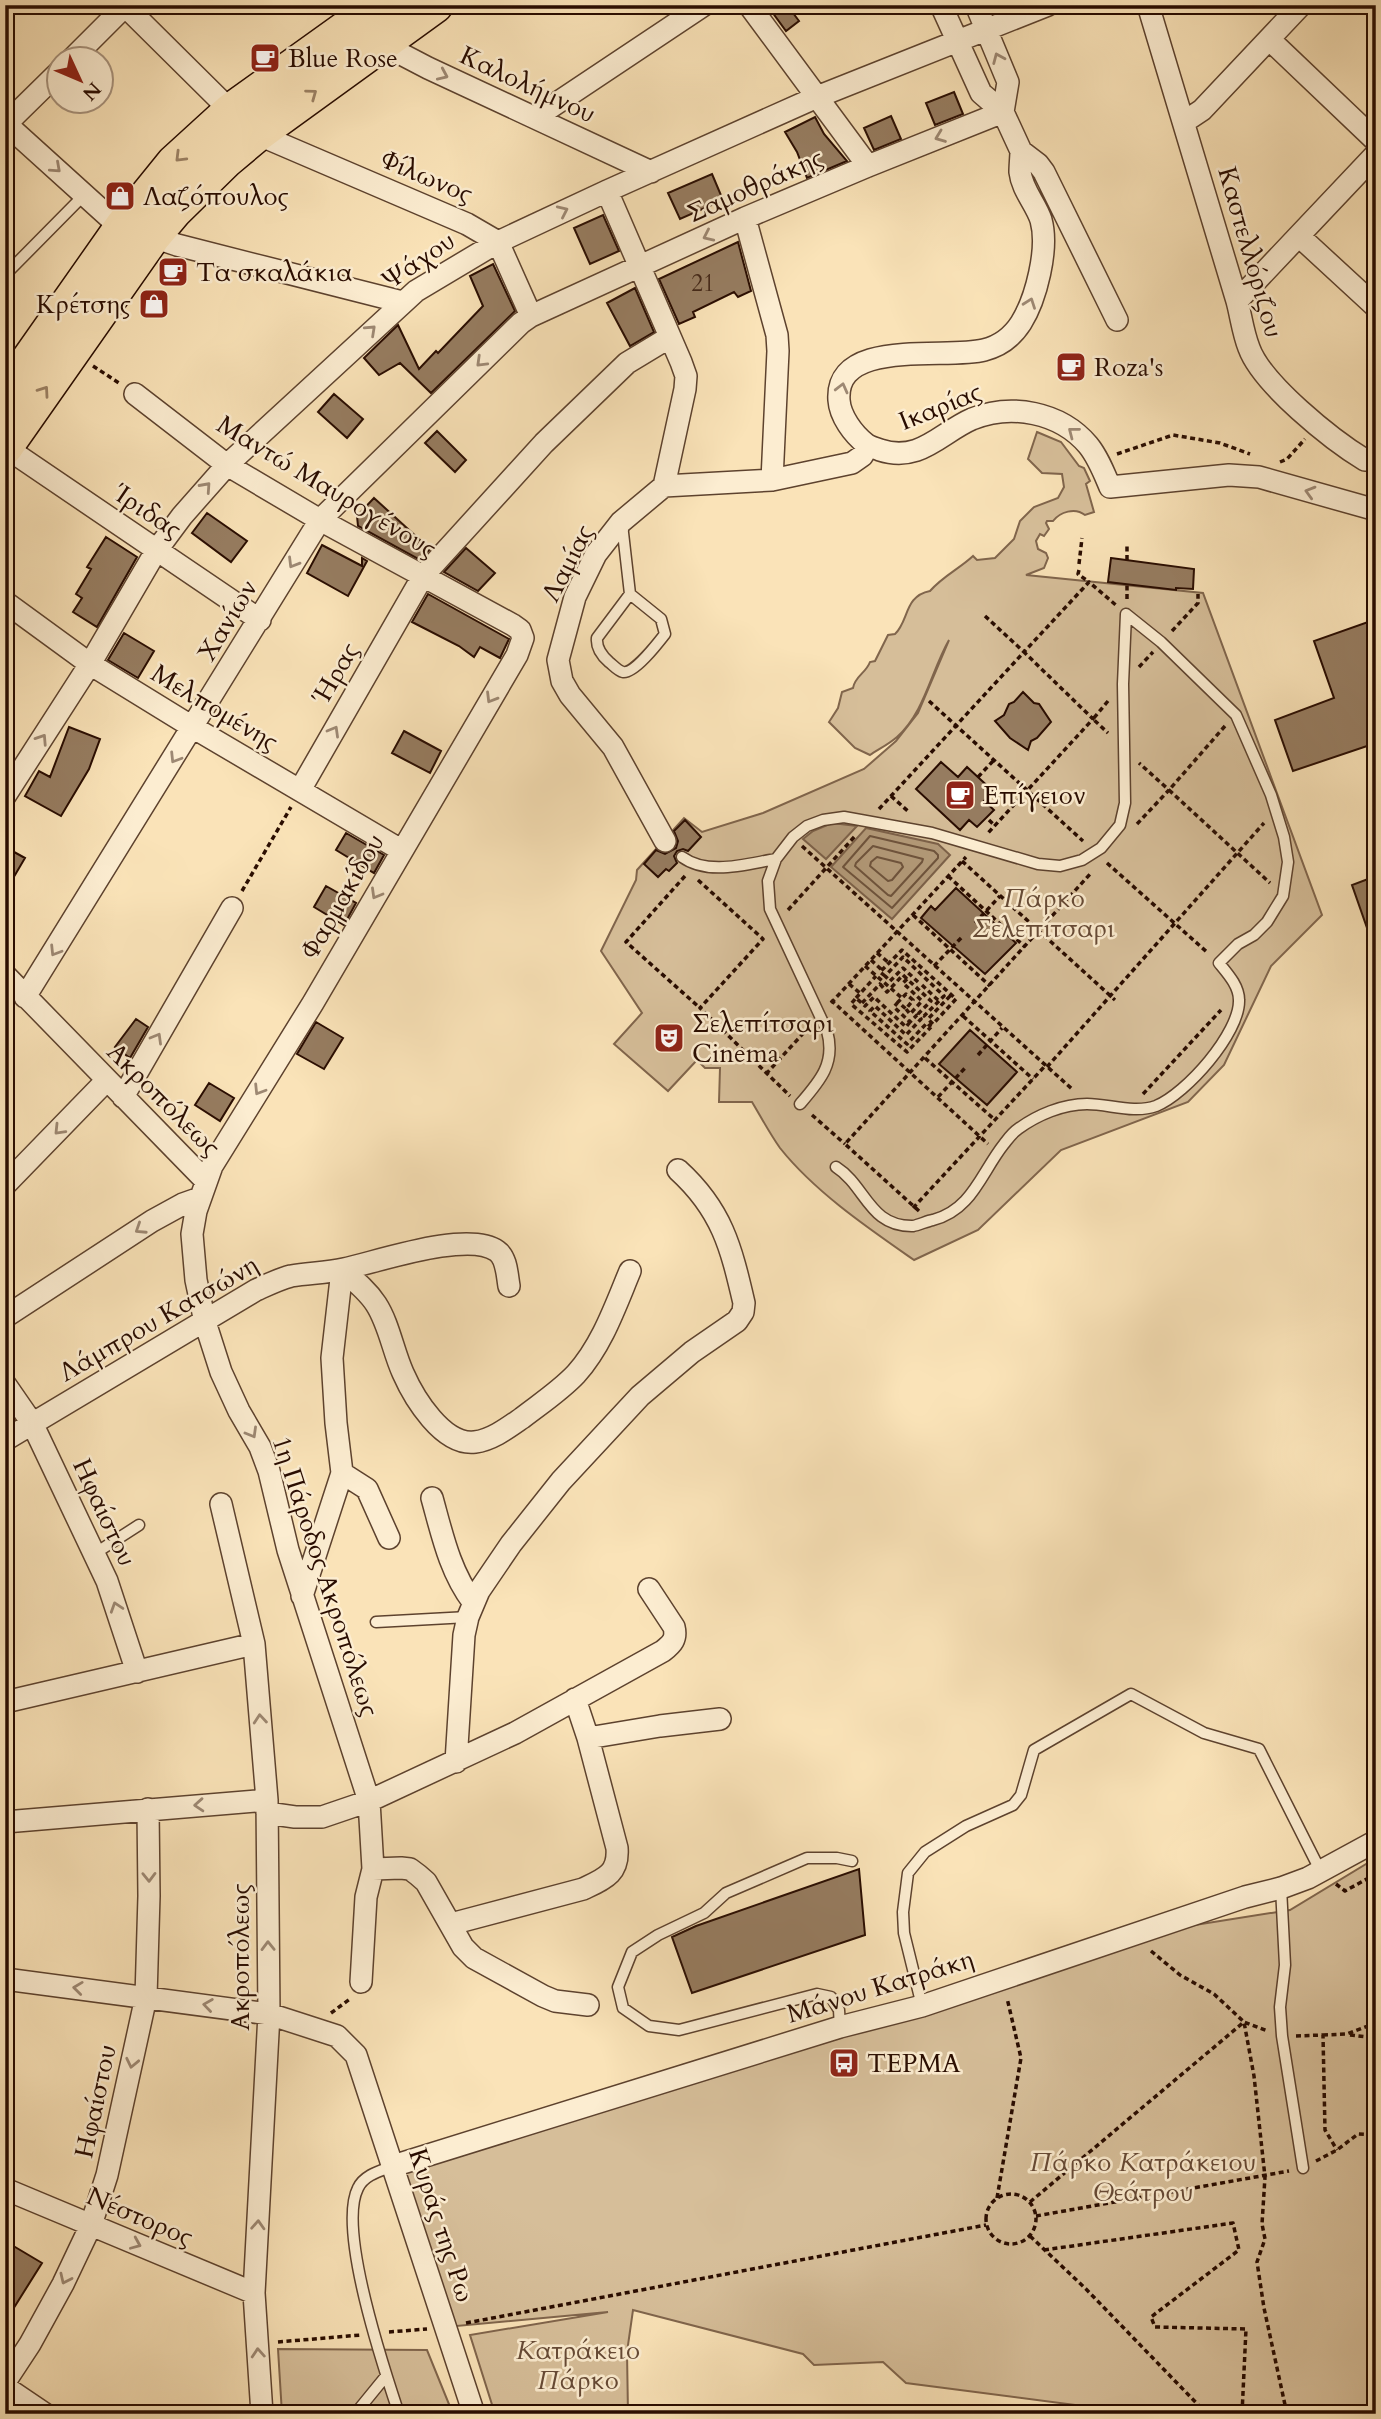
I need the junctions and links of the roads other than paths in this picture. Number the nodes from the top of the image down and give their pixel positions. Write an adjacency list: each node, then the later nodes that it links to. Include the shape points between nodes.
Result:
1 (125, 5): 15 (street); 18 (street)
2 (435, 5): 14 (main road)
3 (704, 5): 20 (street)
4 (749, 5): 17 (street)
5 (941, 5): 13 (street)
6 (976, 5): 11 (street)
7 (1048, 5): 11 (street, Ψάχου)
8 (1147, 5): 21 (street, Καστελλόριζου)
9 (1301, 5): 12 (street)
10 (377, 6): 18 (main road)
11 (986, 29): 13 (street, Ψάχου); 19 (street, one-way to 11, via 1008,82)
12 (1270, 40): 21 (street, via 1202,110); 24 (street)
13 (956, 41): 17 (street, Ψάχου); 19 (street, via 981,93)
14 (382, 44): 20 (street, Καλολήμνου, one-way to 20); 23 (main road, one-way to 14)
15 (85, 46)
16 (46, 85): 22 (street)
17 (817, 97): 27 (street); 28 (street, Ψάχου)
18 (231, 111): 32 (main road, one-way to 32, via 174,163)
19 (1003, 112): 25 (street); 27 (street, Σαμοθράκης, one-way to 27)
20 (536, 117): 28 (street, Καλολήμνου)
21 (1184, 122): 37 (street, Καστελλόριζου)
22 (6, 124): 30 (street, one-way to 30)
23 (257, 134): 32 (main road, via 174,211); 34 (street, Φίλωνος, via 467,224)
24 (1376, 141)
25 (1021, 151): 41 (street, via 1044,172); 45 (street, one-way to 25, via 848,425 839,406 839,392 851,369 885,356 983,350 1013,334 1027,311 1040,271 1043,234 1020,171)
26 (1376, 154): 33 (street)
27 (868, 166): 31 (street, Σαμοθράκης)
28 (652, 172): 29 (street, Ψάχου)
29 (607, 191): 34 (street, Ψάχου, one-way to 29); 35 (street)
30 (85, 194): 32 (street, via 110,218); 36 (lane)
31 (745, 218): 35 (street, Σαμοθράκης, one-way to 35); 49 (street, via 777,335)
32 (138, 231): 38 (street, via 205,253); 43 (main road); 46 (main road, one-way to 32, via 72,352)
33 (1299, 236): 37 (street); 39 (street)
34 (498, 242): 38 (street, Ψάχου); 40 (street)
35 (639, 268): 40 (street, Σαμοθράκης); 42 (street)
36 (5, 275)
37 (1237, 300): 47 (street, Καστελλόριζου, via 1249,349 1261,370 1342,446 1365,460)
38 (402, 302): 48 (street, Ψάχου, one-way to 38)
39 (1376, 307)
40 (531, 316): 52 (street, Χανίων, one-way to 52)
41 (1117, 320)
42 (670, 337): 50 (street, via 681,362 685,389); 55 (street, Ήρας, via 627,363 544,443)
43 (5, 394)
44 (135, 394): 48 (street, Μαντώ Μαυρογένους)
45 (868, 446): 49 (street, Ικαρίας, via 852,463); 51 (street, Ικαρίας, one-way to 45, via 1259,477 1229,475 1110,487 1089,446 1069,428 1045,416 1014,410 969,420 908,454)
46 (5, 447): 54 (street, Ίριδας)
47 (1376, 459)
48 (227, 465): 52 (street, Μαντώ Μαυρογένους); 54 (street, Ψάχου, one-way to 48)
49 (772, 480): 50 (street, Ικαρίας)
50 (664, 486): 53 (street, Λαμίας)
51 (1376, 510)
52 (320, 520): 55 (street, Μαντώ Μαυρογένους); 58 (street, Χανίων, one-way to 58)
53 (621, 522): 56 (lane); 64 (street, Λαμίας, via 596,554 575,597 558,660 570,695 612,747)
54 (156, 551): 58 (street, Ίριδας); 60 (street, Ψάχου)
55 (423, 576): 59 (street, Μαντώ Μαυρογένους, via 513,625); 62 (street, Ήρας, one-way to 55)
56 (630, 594): 56 (lane, via 596,642 621,672 635,667 665,634 661,619)
57 (5, 602): 60 (street, Μελπομένης)
58 (260, 620): 61 (street, Χανίων)
59 (523, 638): 65 (street, Φαρμακίδου, one-way to 65)
60 (90, 664): 61 (street, Μελπομένης); 63 (street, Ψάχου, one-way to 60)
61 (194, 728): 62 (street, Μελπομένης); 70 (street, Χανίων, one-way to 70)
62 (300, 790): 65 (street, Μελπομένης)
63 (5, 796)
64 (665, 841)
65 (401, 850): 77 (street, Φαρμακίδου, one-way to 77, via 212,1166)
66 (682, 857): 67 (lane, via 706,867)
67 (776, 859): 73 (lane, via 768,881 770,909 831,1046 826,1069); 74 (lane, via 807,826 844,817 932,833 1038,864 1060,866 1099,856 1120,825 1125,803 1126,614 1236,715 1276,810 1288,862 1283,896 1267,922 1219,963 1234,982 1239,1000 1233,1025 1216,1054 1191,1080 1156,1105 1088,1104 1041,1115 1015,1130 960,1207 946,1217 914,1226 889,1222 877,1214)
68 (232, 908): 72 (street, one-way to 68)
69 (5, 975): 70 (street, Ακροπόλεως)
70 (25, 997): 71 (street, Ακροπόλεως)
71 (106, 1081): 72 (street, Ακροπόλεως); 76 (street, one-way to 76)
72 (123, 1097): 77 (street, Ακροπόλεως)
73 (800, 1104)
74 (836, 1167)
75 (678, 1170): 95 (street, via 707,1200 726,1237 743,1312 640,1396 570,1472 511,1544)
76 (5, 1185)
77 (203, 1190): 81 (street, one-way to 81); 82 (street, Ακροπόλεως, via 192,1234)
78 (342, 1270): 79 (street, via 377,1306 402,1372 427,1413 449,1435 464,1442 477,1442 512,1425 576,1373 599,1343); 80 (street, Λάμπρου Κατσώνη, via 424,1248 480,1245 496,1250 502,1258); 82 (street, Λάμπρου Κατσώνη, via 276,1281); 87 (street, via 332,1358)
79 (630, 1271)
80 (509, 1286)
81 (5, 1317)
82 (205, 1322): 83 (street, Ακροπόλεως); 85 (street, Λάμπρου Κατσώνη)
83 (221, 1372): 94 (street, 1η Πάροδος Ακροπόλεως, one-way to 94, via 269,1471)
84 (5, 1384): 85 (street, Ηφαίστου)
85 (32, 1423): 86 (street, Λάμπρου Κατσώνη); 92 (street, Ηφαίστου)
86 (5, 1440)
87 (342, 1473): 91 (street, via 367,1489); 94 (street)
88 (432, 1498): 95 (street, via 447,1555)
89 (221, 1504): 97 (street, Ακροπόλεως)
90 (139, 1525): 92 (lane)
91 (389, 1538)
92 (94, 1554): 98 (street, Ηφαίστου, one-way to 92)
93 (649, 1589): 99 (street, via 674,1627 674,1641)
94 (302, 1596): 104 (street, 1η Πάροδος Ακροπόλεως)
95 (470, 1610): 96 (lane); 103 (street, via 464,1635)
96 (376, 1622)
97 (254, 1644): 98 (street); 105 (street, Ακροπόλεως, one-way to 97)
98 (137, 1672): 100 (street)
99 (575, 1699): 102 (street); 103 (street)
100 (5, 1702)
101 (720, 1719): 102 (street)
102 (589, 1738): 113 (street, via 617,1848 613,1871 583,1889)
103 (456, 1762): 104 (street)
104 (369, 1801): 105 (street, via 322,1816 295,1817); 110 (street, 1η Πάροδος Ακροπόλεως)
105 (267, 1807): 106 (street, one-way to 106); 119 (street, Ακροπόλεως, one-way to 105)
106 (148, 1809): 107 (street); 116 (street, Ηφαίστου, one-way to 116)
107 (6, 1825)
108 (1376, 1841): 111 (street, Μάνου Κατράκη)
109 (852, 1861): 120 (lane, via 807,1858 726,1893 705,1913 632,1952 618,1987 623,2008 649,2026 679,2030 817,1993 831,1997 839,2010)
110 (373, 1868): 113 (street, via 401,1868 418,1875); 115 (street, 1η Πάροδος Ακροπόλεως, via 366,1897)
111 (1321, 1872): 112 (street, Μάνου Κατράκη); 118 (lane, via 1259,1749 1204,1733 1131,1694 1034,1750 1021,1796 1013,1805 966,1826 925,1852 908,1873 904,1933)
112 (1281, 1888): 118 (street, Μάνου Κατράκη); 122 (lane, via 1282,2036)
113 (451, 1924): 117 (street, via 463,1947 482,1963 555,2001)
114 (5, 1979): 116 (street, one-way to 114)
115 (361, 1982)
116 (146, 1997): 119 (street, one-way to 116); 124 (street, Ηφαίστου, one-way to 124, via 118,2133)
117 (589, 2005)
118 (922, 2006): 120 (street, Μάνου Κατράκη)
119 (269, 2014): 121 (street, Κυράς της Ρω, via 337,2036 356,2055); 125 (street, Ακροπόλεως, one-way to 119)
120 (839, 2026): 121 (street, Μάνου Κατράκη)
121 (393, 2166): 126 (lane, via 368,2176 358,2187 351,2225); 132 (street, Κυράς της Ρω)
122 (1303, 2168)
123 (5, 2189): 124 (street, Νέστορος)
124 (91, 2225): 125 (street, Νέστορος, one-way to 125); 127 (street, Ηφαίστου, one-way to 127, via 48,2313)
125 (254, 2293): 129 (street, Ακροπόλεως, one-way to 125)
126 (386, 2376): 130 (lane); 131 (lane)
127 (5, 2384): 128 (street)
128 (45, 2414)
129 (262, 2414)
130 (355, 2414)
131 (399, 2414)
132 (474, 2414)

